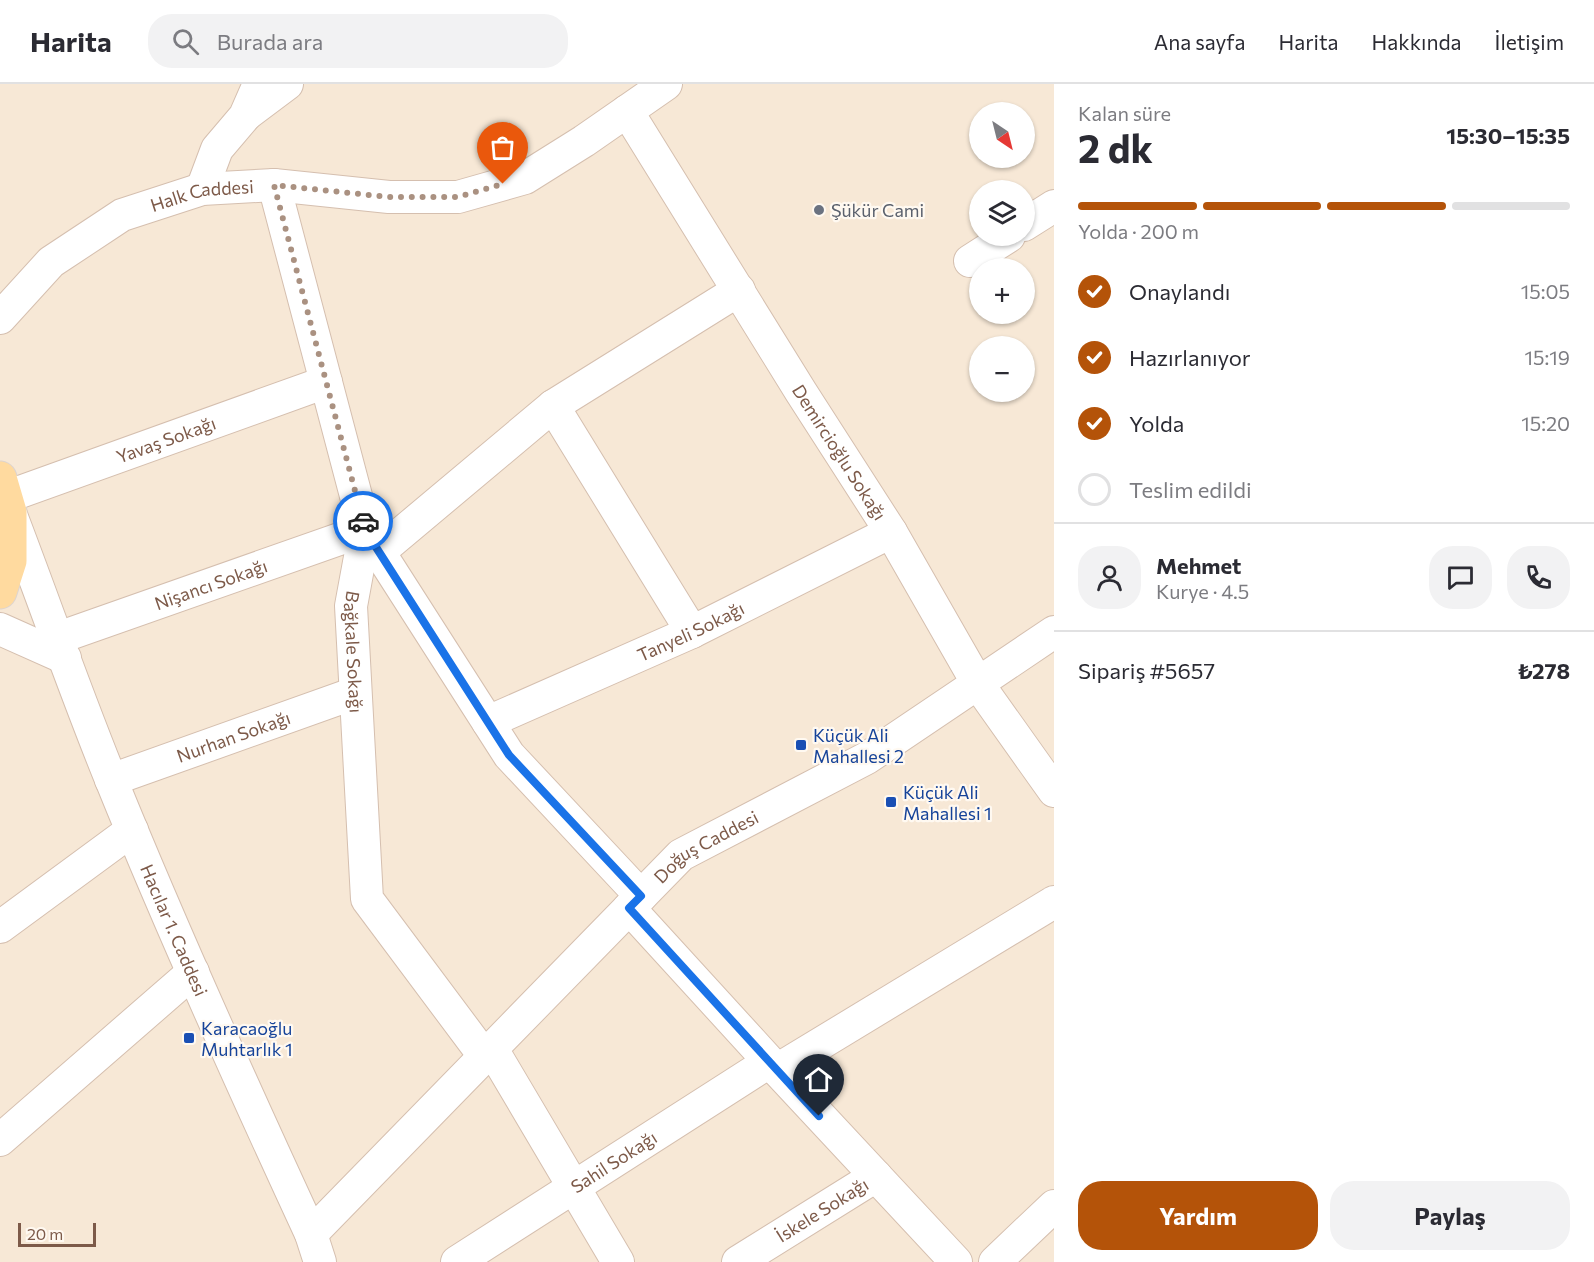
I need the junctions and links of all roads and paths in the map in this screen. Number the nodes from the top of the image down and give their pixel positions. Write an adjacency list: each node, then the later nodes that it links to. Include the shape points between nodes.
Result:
1 (259, 84): 5 (street)
2 (287, 84): 5 (street)
3 (666, 84): 4 (street, Halk Caddesi)
4 (627, 111): 6 (street, Halk Caddesi, via 525,178 458,197 389,197); 12 (street, Demircioğlu Sokağı)
5 (245, 116): 7 (street, via 218,149)
6 (274, 185): 7 (street, Halk Caddesi); 14 (street, Bağkale Sokağı)
7 (202, 189): 13 (street, Halk Caddesi, via 122,215 51,262)
8 (1054, 206): 9 (street)
9 (1035, 218)
10 (993, 246): 11 (street)
11 (975, 258)
12 (739, 290): 15 (street); 17 (street, Demircioğlu Sokağı)
13 (0, 318)
14 (326, 382): 16 (street, Yavaş Sokağı); 18 (street, Bağkale Sokağı)
15 (553, 406): 18 (street); 21 (street)
16 (5, 496): 19 (main road, via 10,561); 23 (street, Hacılar 1. Caddesi)
17 (891, 532): 21 (street, Tanyeli Sokağı); 24 (street, Demircioğlu Sokağı)
18 (372, 541): 23 (street, Nişancı Sokağı); 25 (street, Bağkale Sokağı, via 351,606); 26 (street)
19 (0, 592)
20 (0, 629): 23 (street)
21 (692, 632): 26 (street, Tanyeli Sokağı)
22 (1054, 632): 24 (street, Doğuş Caddesi)
23 (61, 648): 27 (street, Hacılar 1. Caddesi)
24 (978, 684): 28 (street, Demircioğlu Sokağı); 30 (street, Doğuş Caddesi, via 867,758 681,855)
25 (356, 693): 27 (street, Nurhan Sokağı); 34 (street, Bağkale Sokağı, via 367,899)
26 (488, 722): 30 (street, via 509,755)
27 (111, 780): 29 (street, Hacılar 1. Caddesi)
28 (1054, 791)
29 (132, 830): 32 (street); 33 (street, Hacılar 1. Caddesi)
30 (635, 902): 34 (street, Doğuş Caddesi); 35 (street)
31 (1054, 902): 35 (street, Sahil Sokağı)
32 (0, 927)
33 (193, 972): 36 (street); 40 (street, Hacılar 1. Caddesi)
34 (488, 1053): 38 (street, Bağkale Sokağı); 40 (street, Doğuş Caddesi)
35 (773, 1066): 37 (street); 38 (street, Sahil Sokağı)
36 (0, 1140)
37 (876, 1176): 43 (street, İskele Sokağı); 44 (street)
38 (573, 1187): 41 (street, Sahil Sokağı); 42 (street, Bağkale Sokağı)
39 (1054, 1206): 45 (street)
40 (313, 1252)
41 (457, 1262)
42 (618, 1262)
43 (738, 1262)
44 (956, 1262)
45 (995, 1262)

